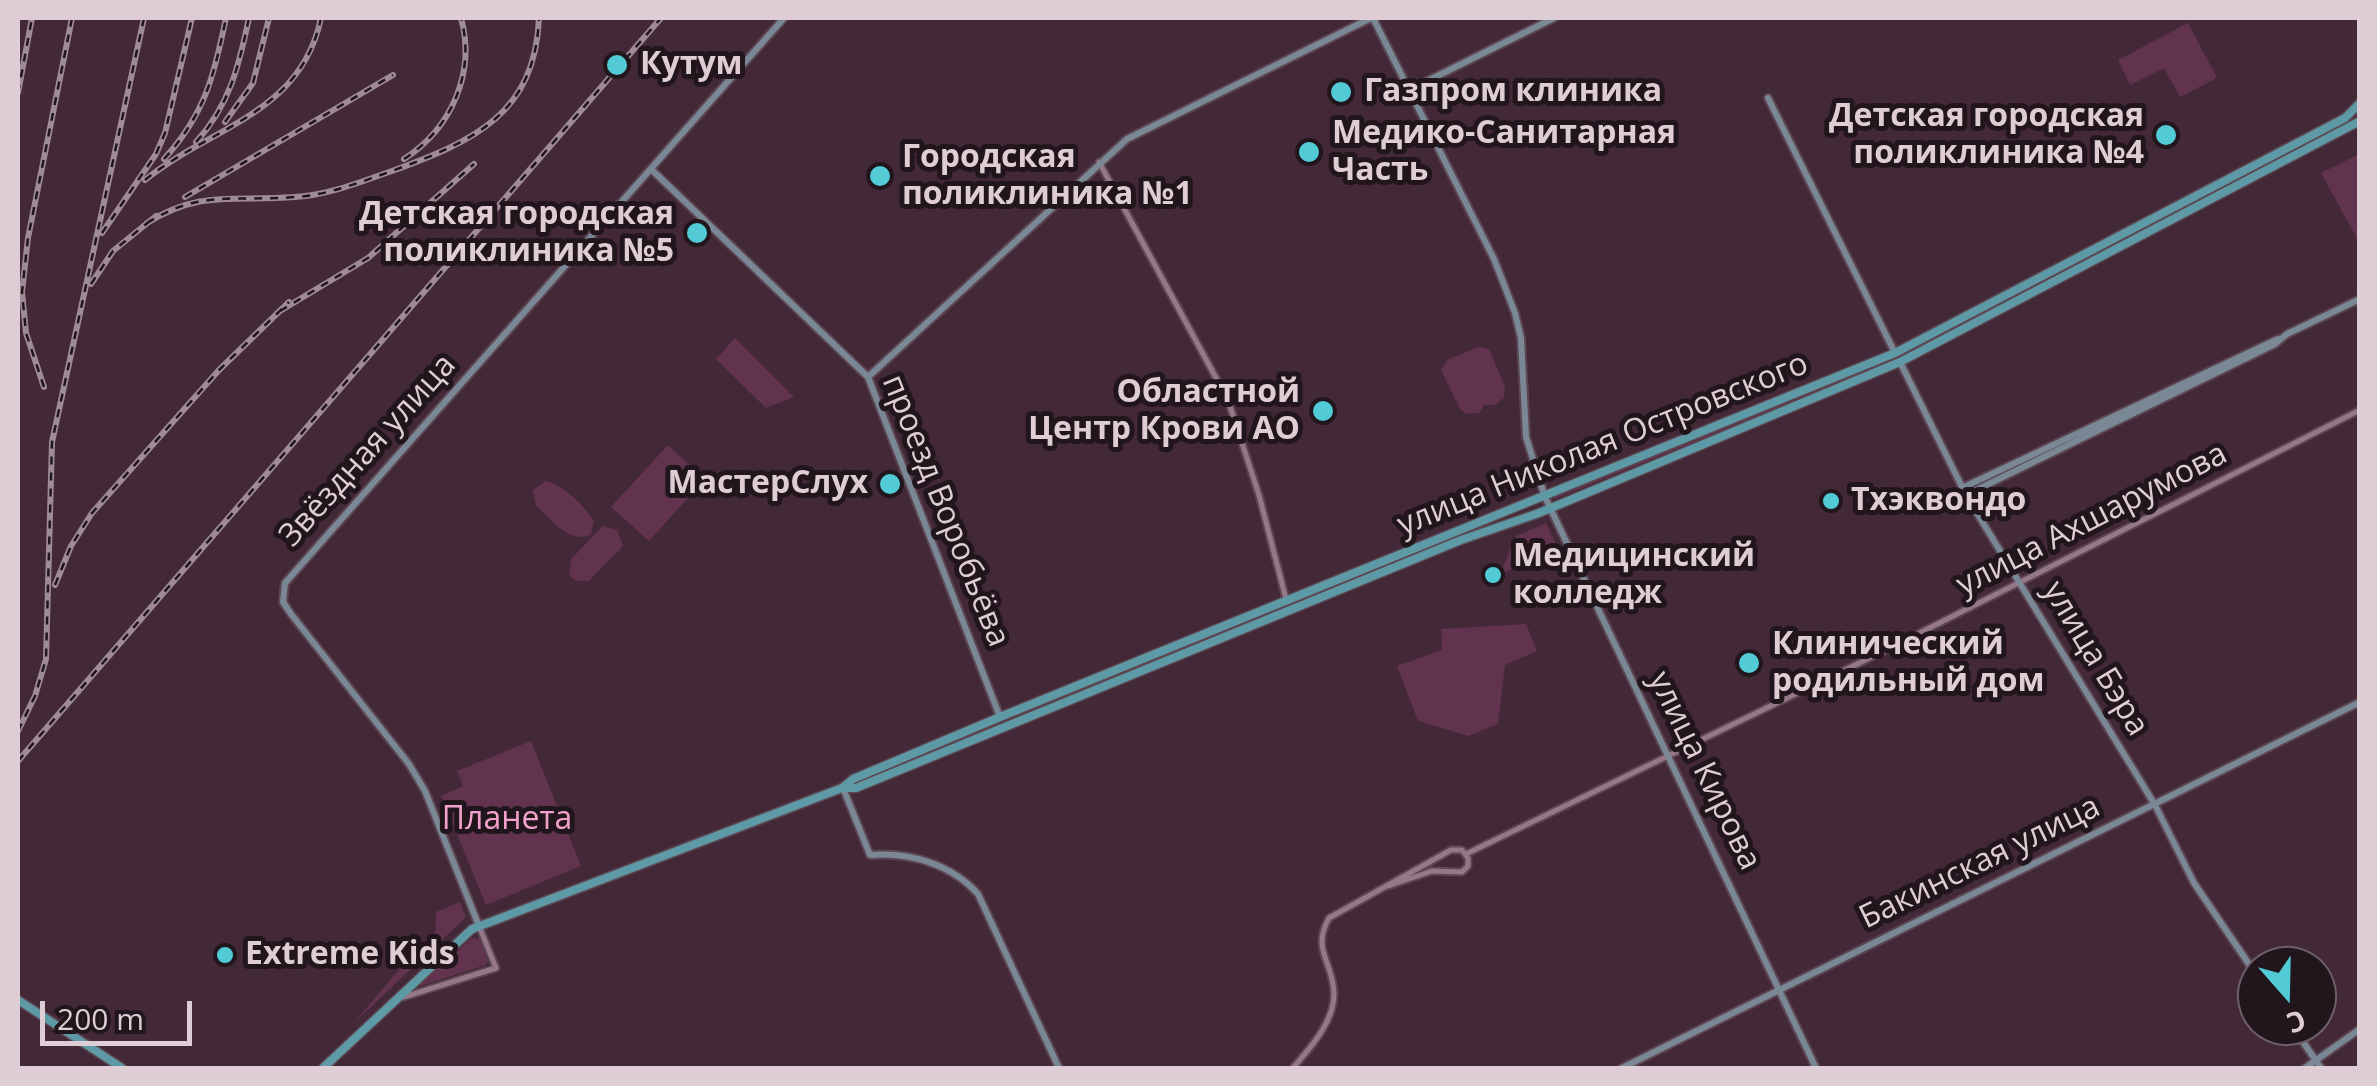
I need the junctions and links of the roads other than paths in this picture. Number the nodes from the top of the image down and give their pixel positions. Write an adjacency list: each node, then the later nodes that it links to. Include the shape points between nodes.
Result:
1 (784, 18): 9 (main road, Звёздная улица)
2 (1372, 18): 4 (main road, улица Кирова); 8 (main road, via 1127,139)
3 (1554, 18): 4 (main road)
4 (1409, 90): 16 (main road, улица Кирова, via 1515,312 1526,437)
5 (1768, 98): 12 (main road, улица Бэра)
6 (2360, 104): 10 (main road, улица Николая Островского)
7 (2360, 121): 10 (main road, улица Николая Островского)
8 (1099, 162): 13 (main road); 20 (street, via 1228,400)
9 (652, 170): 13 (main road, проезд Воробьёва); 33 (main road, Звёздная улица, via 292,573 282,593 291,614 420,780)
10 (2207, 196): 12 (main road, улица Николая Островского)
11 (2360, 299): 15 (main road)
12 (1897, 358): 15 (main road, улица Бэра); 16 (main road, улица Николая Островского); 17 (main road, улица Николая Островского)
13 (868, 377): 24 (main road, проезд Воробьёва)
14 (2360, 410): 19 (street, улица Ахшарумова)
15 (1964, 491): 19 (main road, улица Бэра)
16 (1545, 497): 17 (main road, улица Кирова); 18 (main road, улица Николая Островского)
17 (1550, 507): 18 (main road, улица Николая Островского); 26 (main road, улица Кирова)
18 (1459, 536): 20 (main road, улица Николая Островского)
19 (2019, 582): 26 (street, улица Ахшарумова); 28 (main road, улица Бэра)
20 (1288, 607): 21 (main road, улица Николая Островского); 23 (main road, улица Николая Островского)
21 (1045, 700): 23 (main road); 24 (main road, улица Николая Островского)
22 (2360, 702): 28 (main road, Бакинская улица)
23 (1049, 710): 25 (main road, улица Николая Островского)
24 (1000, 717): 25 (main road); 27 (main road, улица Николая Островского)
25 (1004, 728): 27 (main road, улица Николая Островского)
26 (1667, 756): 29 (street, улица Ахшарумова); 35 (main road, улица Кирова)
27 (842, 788): 33 (main road, улица Николая Островского); 42 (main road, via 870,855 917,858 964,879 978,894)
28 (2155, 805): 34 (main road, улица Бэра, via 2194,883); 35 (main road, Бакинская улица)
29 (1466, 854): 30 (street, via 1458,849); 31 (street, via 1465,869)
30 (1446, 855): 31 (street); 32 (street)
31 (1452, 872): 32 (street, via 1432,871)
32 (1388, 886): 43 (street, via 1329,918 1320,945 1334,991 1332,1011)
33 (479, 926): 37 (main road, улица Николая Островского); 37 (street, Звёздная улица, via 496,968)
34 (2237, 946)
35 (1779, 990): 44 (main road, Бакинская улица); 45 (main road, улица Кирова)
36 (18, 1000): 40 (main road)
37 (388, 1007): 41 (main road, улица Николая Островского)
38 (2360, 1028): 39 (main road)
39 (2318, 1065): 46 (main road)
40 (122, 1068)
41 (322, 1068)
42 (1058, 1068)
43 (1294, 1068)
44 (1622, 1068)
45 (1816, 1068)
46 (2305, 1068)

